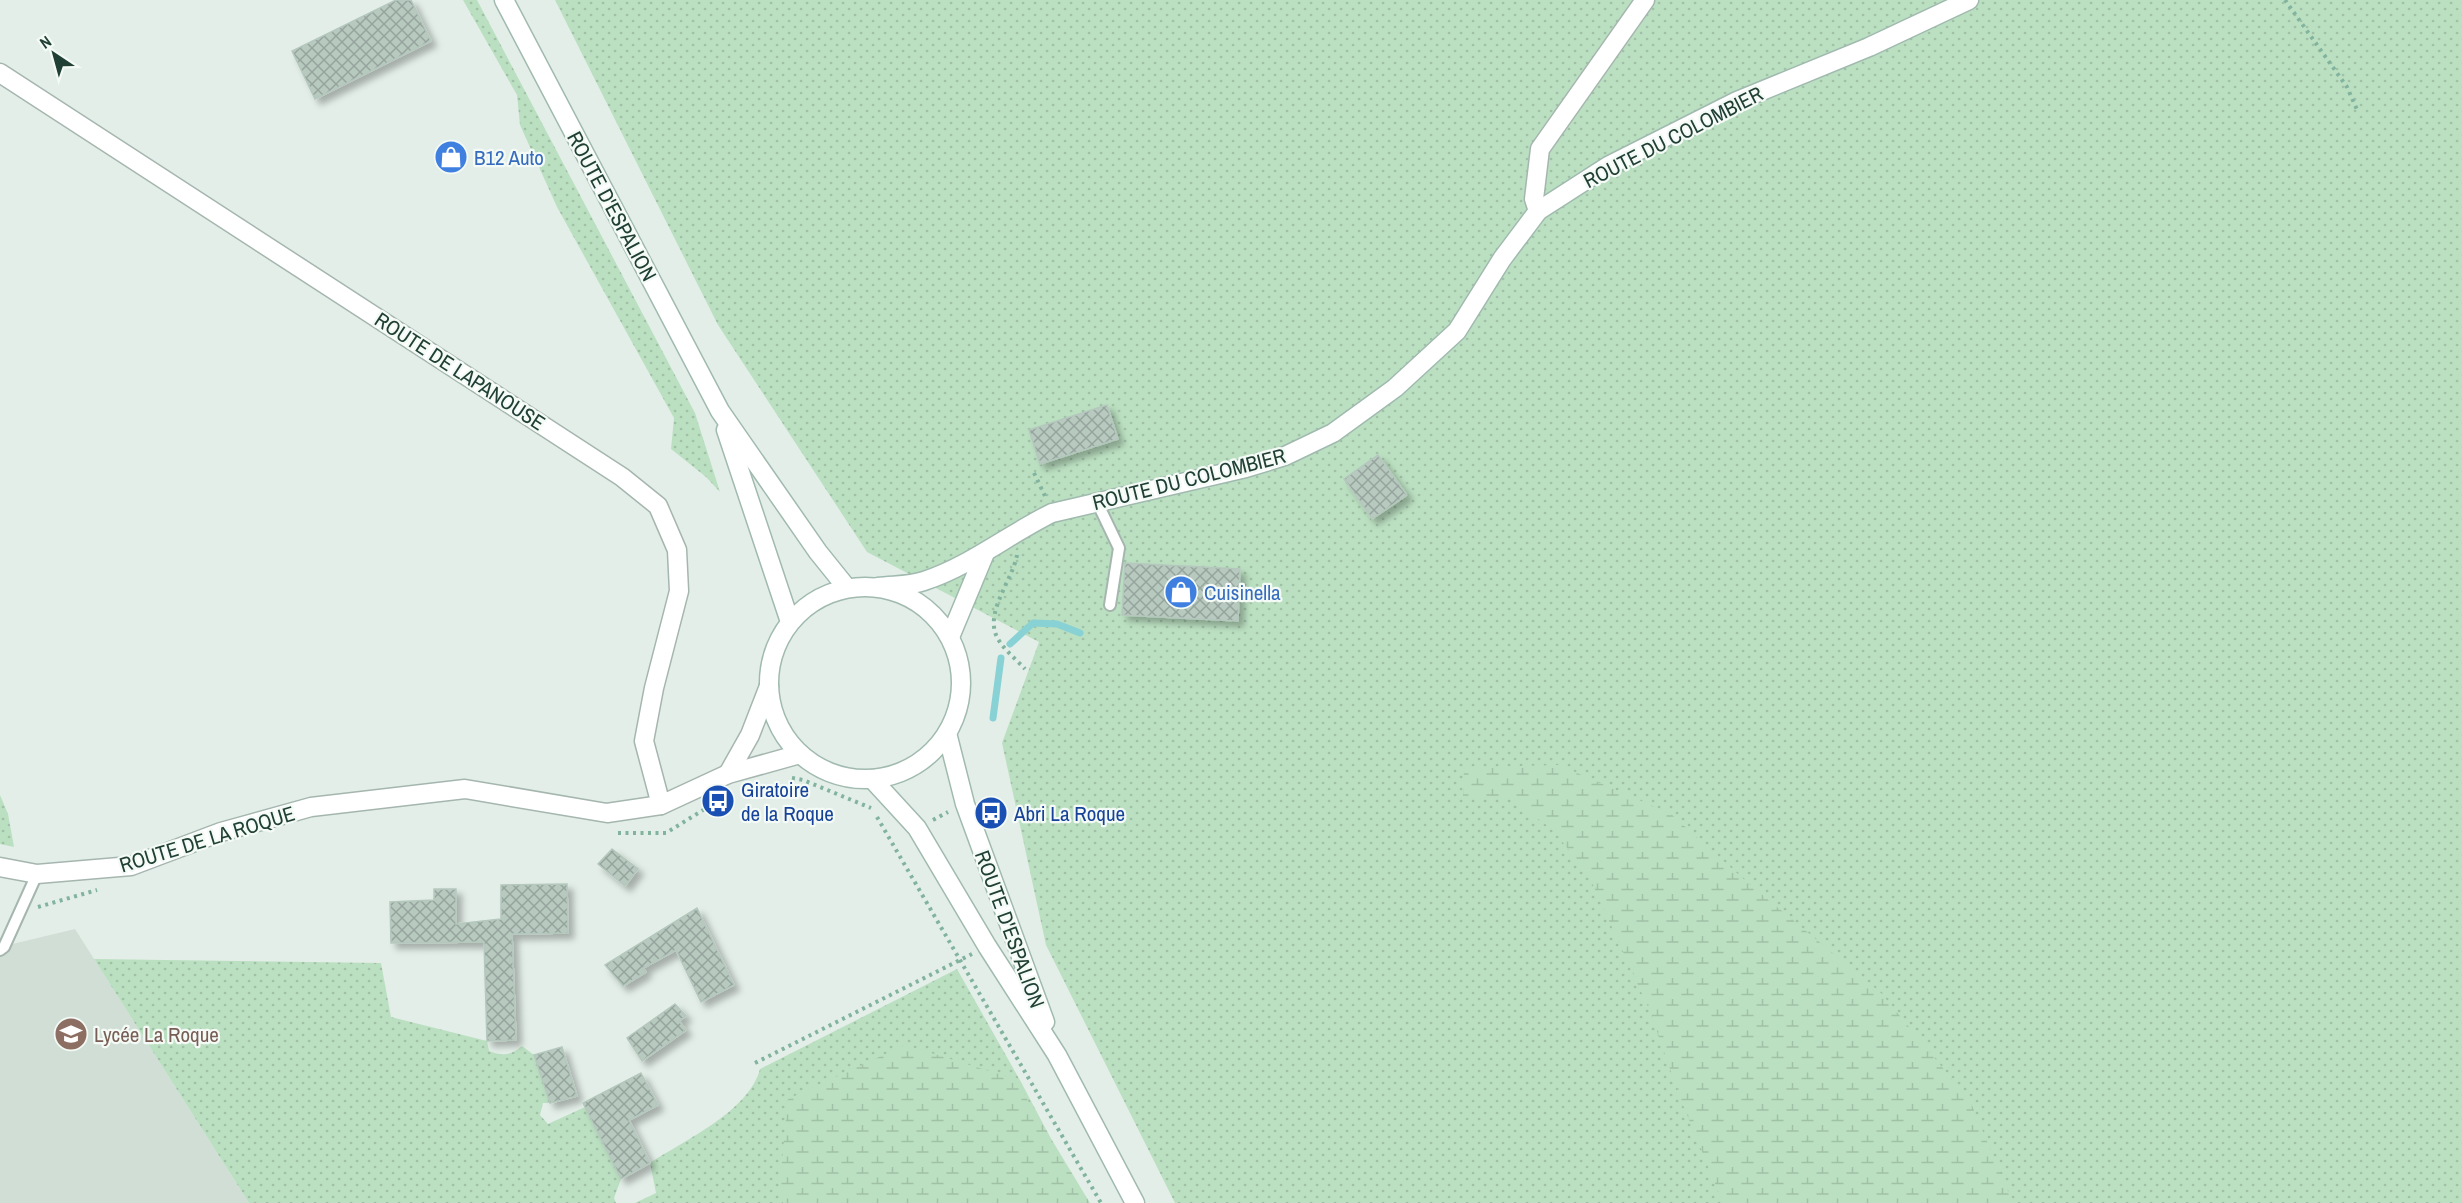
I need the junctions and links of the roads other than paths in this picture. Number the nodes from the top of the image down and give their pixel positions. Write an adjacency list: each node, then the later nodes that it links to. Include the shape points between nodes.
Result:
1 (504, 0): 6 (street, ROUTE D'ESPALION)
2 (1645, 0): 5 (street, via 1540,149 1534,199)
3 (1969, 0): 5 (street, ROUTE DU COLOMBIER, via 1737,101 1608,166)
4 (0, 73): 19 (street, ROUTE DE LAPANOUSE, via 622,477 658,507 677,550 679,591 644,741)
5 (1538, 211): 7 (street, ROUTE DU COLOMBIER, via 1457,330 1395,388 1333,433 1285,456 1246,468)
6 (720, 411): 10 (street, ROUTE D'ESPALION); 12 (street, ROUTE D'ESPALION)
7 (1097, 502): 8 (street, ROUTE DU COLOMBIER, via 1052,513); 11 (lane, via 1119,548)
8 (985, 553): 9 (street, ROUTE DU COLOMBIER, via 924,581); 13 (street)
9 (878, 587): 10 (street); 13 (street, via 912,598 940,622)
10 (847, 588): 12 (street, via 816,600)
11 (1110, 605)
12 (790, 622): 14 (street, via 774,652)
13 (950, 637): 15 (street, via 957,652 962,686)
14 (769, 686): 16 (street, via 778,724); 17 (street, via 750,735)
15 (947, 733): 18 (street, via 936,748 907,769); 23 (street, ROUTE D'ESPALION, via 965,804)
16 (800, 754): 17 (street, ROUTE DE LA ROQUE); 18 (street, via 834,774)
17 (728, 774): 19 (street, ROUTE DE LA ROQUE)
18 (872, 779): 23 (street, ROUTE D'ESPALION, via 917,828)
19 (661, 805): 21 (street, ROUTE DE LA ROQUE, via 607,813 465,789 311,807 221,832 131,866)
20 (0, 867): 21 (street, ROUTE DE LA ROQUE)
21 (37, 874): 22 (lane, via 21,914)
22 (0, 950)
23 (1057, 1055): 24 (street, ROUTE D'ESPALION)
24 (1135, 1203)

